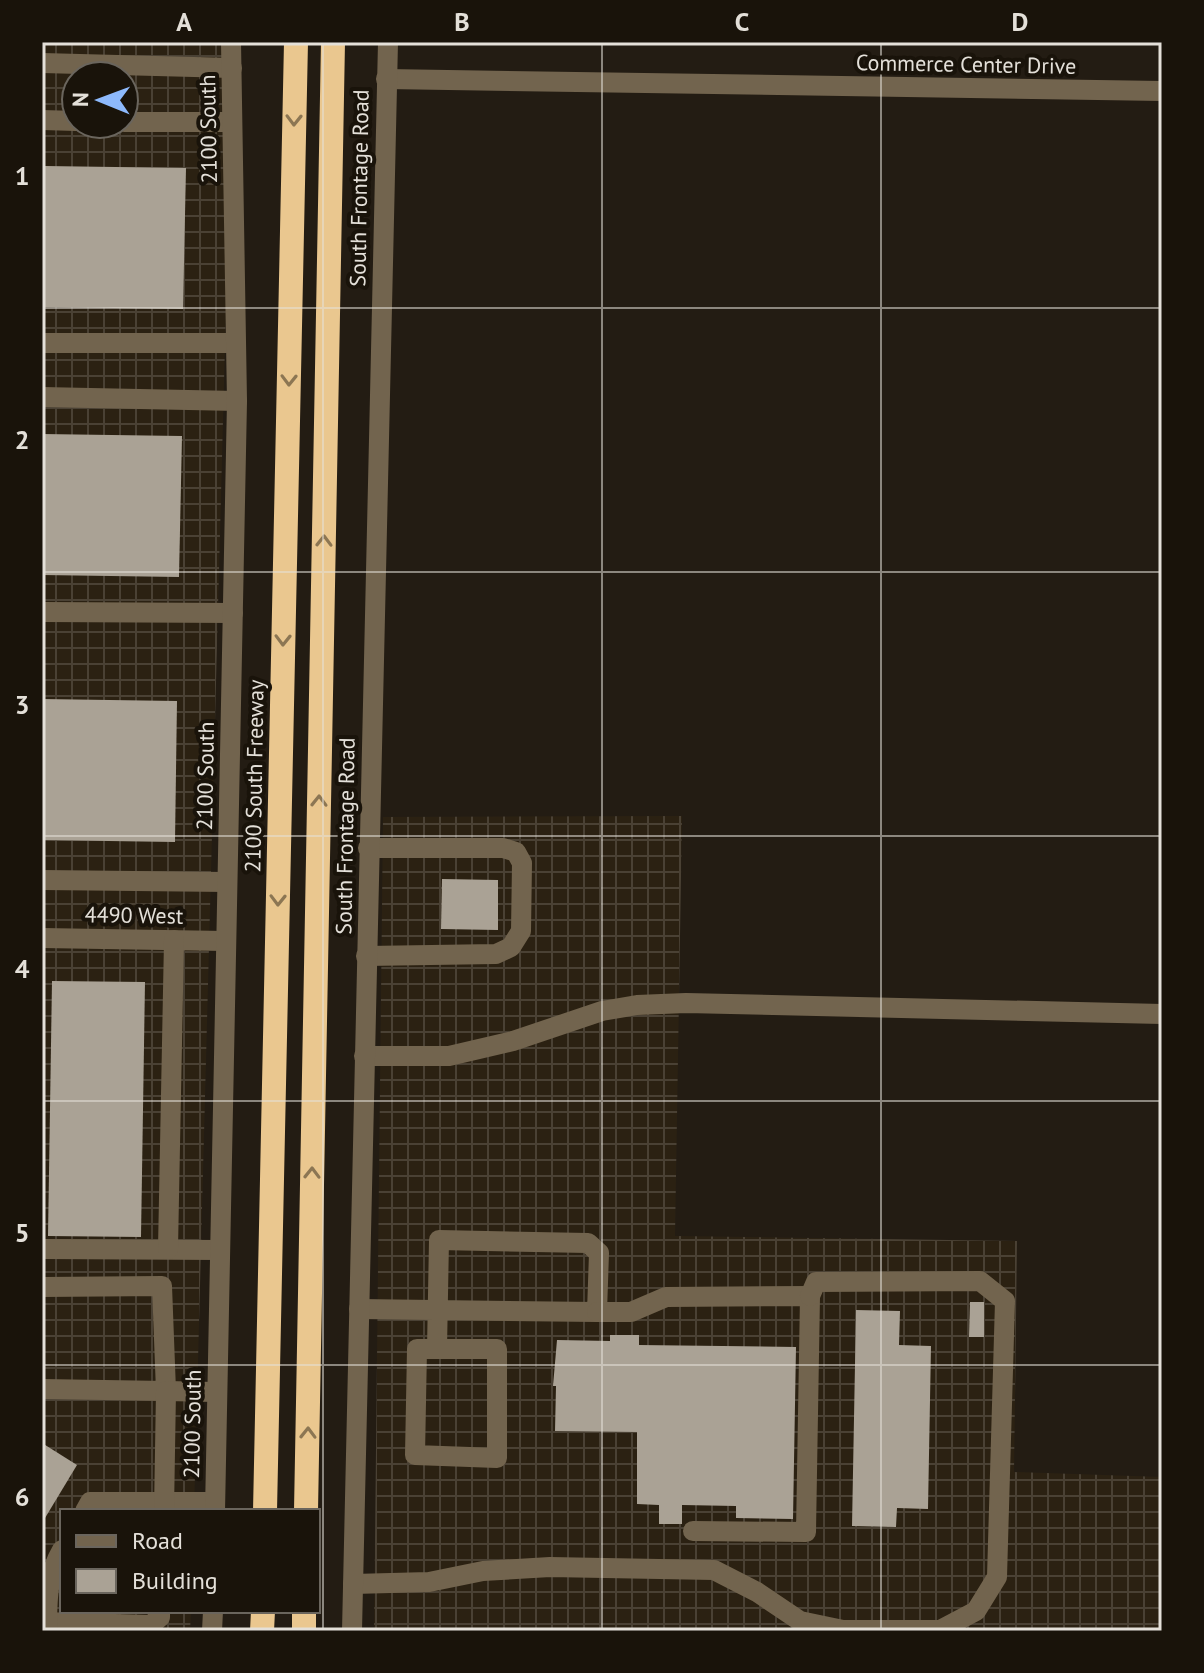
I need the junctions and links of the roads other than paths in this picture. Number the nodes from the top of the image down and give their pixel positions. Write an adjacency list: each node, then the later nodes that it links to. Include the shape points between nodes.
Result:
1 (231, 42): 6 (street, 2100 South)
2 (296, 42): 43 (highway, 2100 South Freeway, one-way to 43)
3 (333, 42): 44 (highway, one-way to 3)
4 (388, 42): 7 (street, South Frontage Road)
5 (42, 63): 6 (street)
6 (232, 68): 10 (street, 2100 South)
7 (386, 79): 8 (street, Commerce Center Drive); 17 (street, South Frontage Road)
8 (1162, 91)
9 (140, 122): 10 (street)
10 (232, 122): 12 (street, 2100 South)
11 (42, 343): 12 (street)
12 (236, 343): 14 (street, 2100 South)
13 (42, 397): 14 (street)
14 (237, 401): 16 (street, 2100 South)
15 (42, 612): 16 (street)
16 (233, 613): 19 (street, 2100 South)
17 (368, 848): 23 (street, South Frontage Road); 23 (street, via 516,852 522,863 521,931 511,947 496,954)
18 (42, 880): 19 (street)
19 (227, 882): 22 (street, 2100 South)
20 (42, 938): 21 (street, 4490 West)
21 (174, 940): 22 (street, 4490 West); 27 (street)
22 (225, 941): 28 (street, 2100 South)
23 (366, 956): 25 (street, South Frontage Road)
24 (1162, 1014): 25 (street, via 637,1005 471,1052)
25 (364, 1056): 31 (street, South Frontage Road)
26 (42, 1249): 27 (street)
27 (168, 1249): 28 (street)
28 (219, 1250): 39 (street, 2100 South)
29 (42, 1287): 38 (street, via 162,1286)
30 (810, 1296): 34 (street, via 666,1297 631,1312); 45 (street, via 806,1532); 47 (street, via 816,1282 980,1281 1005,1301 997,1577 976,1611 940,1630 843,1630 800,1621 714,1570 550,1567 483,1571 429,1582)
31 (359, 1309): 32 (street); 47 (street, South Frontage Road)
32 (437, 1311): 33 (street); 34 (street, via 439,1240 588,1243 599,1253); 35 (street)
33 (478, 1311): 34 (street); 36 (street)
34 (597, 1312)
35 (437, 1349): 36 (street); 36 (street, via 417,1349 415,1455 497,1458 497,1349)
36 (477, 1349)
37 (42, 1389): 38 (street)
38 (166, 1391): 39 (street); 40 (street)
39 (216, 1392): 41 (street, 2100 South)
40 (164, 1506): 41 (street); 42 (street, via 90,1502)
41 (215, 1507)
42 (86, 1509)
43 (265, 1509)
44 (306, 1509)
45 (693, 1531)
46 (60, 1553): 49 (street, via 47,1593)
47 (353, 1584): 50 (street, South Frontage Road)
48 (160, 1613): 49 (street, via 151,1625)
49 (45, 1625)
50 (352, 1631)

